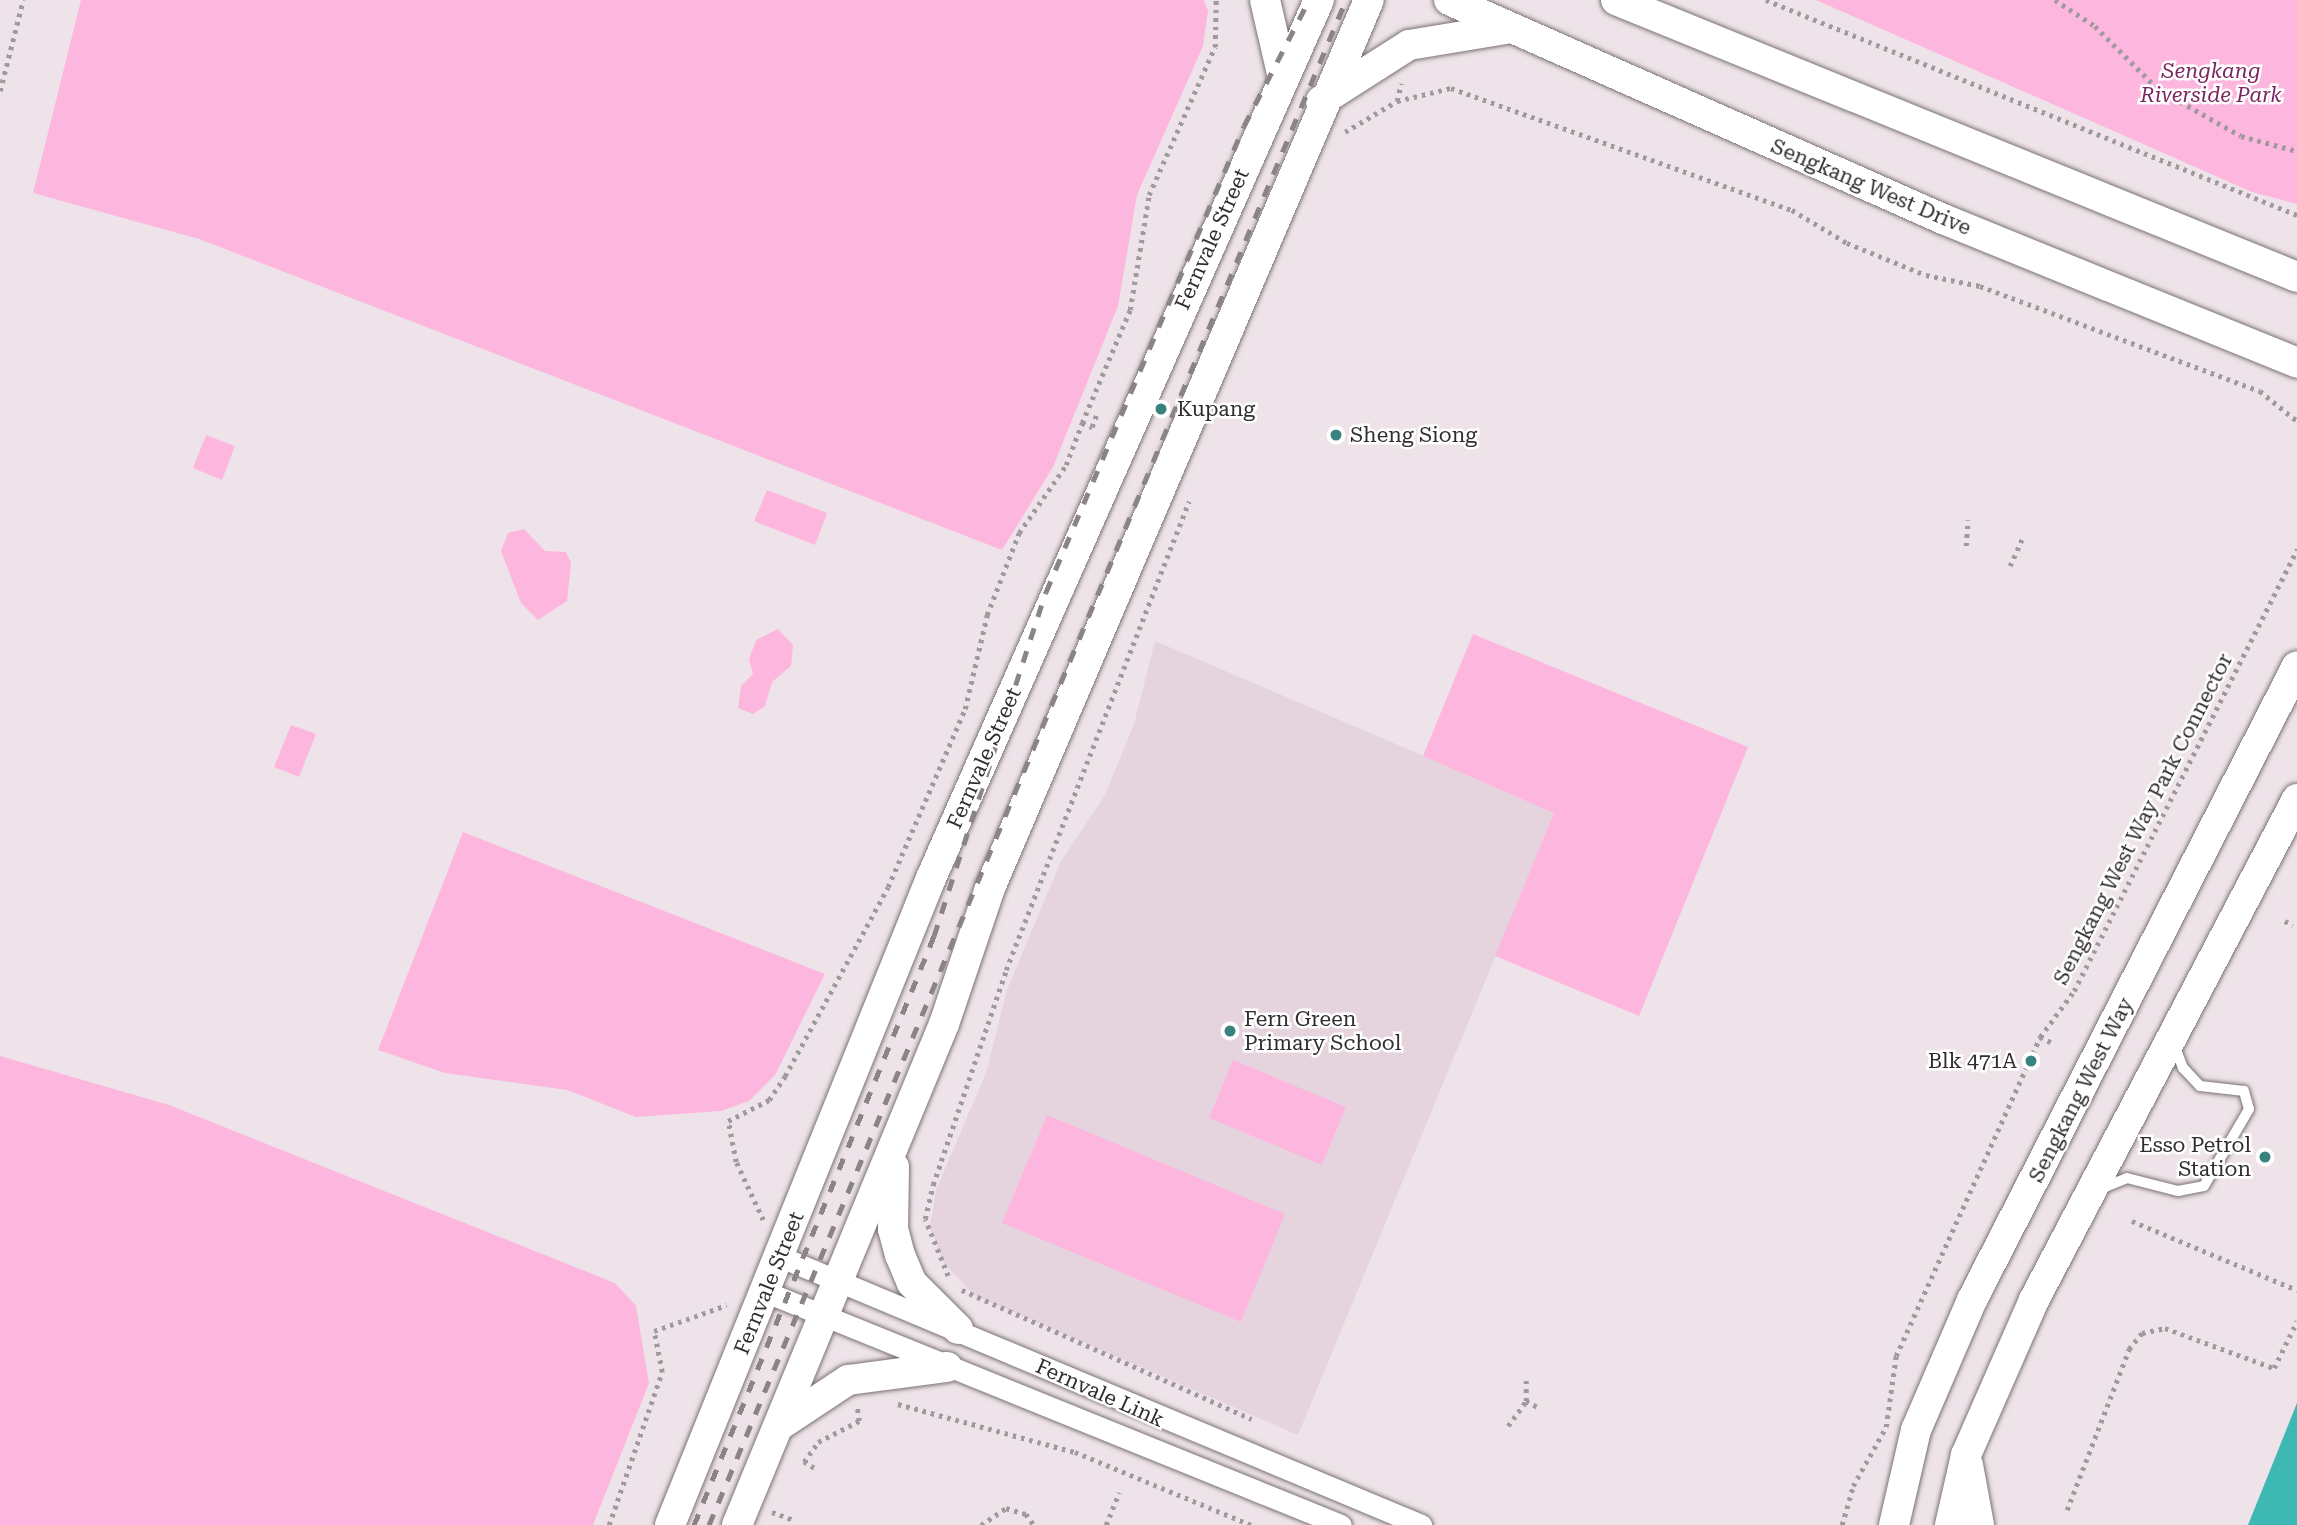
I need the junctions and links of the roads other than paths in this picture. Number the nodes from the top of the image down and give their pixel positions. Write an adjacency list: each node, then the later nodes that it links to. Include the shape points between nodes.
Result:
1 (1265, 0): 7 (main road)
2 (1319, 0): 7 (main road, Fernvale Street)
3 (1369, 0): 8 (main road)
4 (1449, 0): 6 (main road, Sengkang West Drive)
5 (1616, 0): 9 (main road)
6 (1506, 29): 8 (main road, via 1409,45); 10 (main road, Sengkang West Drive)
7 (1283, 78): 16 (main road, Fernvale Street, via 931,877)
8 (1321, 101): 14 (main road, via 990,888)
9 (2295, 276)
10 (2296, 364)
11 (2297, 666): 24 (main road, Sengkang West Way, via 1972,1300 1916,1430)
12 (2297, 799): 13 (main road)
13 (2172, 1039): 15 (main road); 15 (lane, via 2183,1068 2200,1086 2244,1091 2249,1109 2204,1186 2178,1191 2127,1178)
14 (895, 1143): 17 (main road); 20 (main road, via 893,1229 901,1255 912,1283)
15 (2095, 1191): 23 (main road, via 2034,1300)
16 (781, 1256): 17 (street, Fernvale Link); 18 (main road, Fernvale Street)
17 (840, 1281): 19 (main road); 20 (street, Fernvale Link)
18 (766, 1292): 19 (street, Fernvale Link); 25 (main road, Fernvale Street)
19 (825, 1316): 21 (street, Fernvale Link); 22 (main road)
20 (958, 1329): 28 (street, Fernvale Link, via 1111,1399)
21 (947, 1367): 22 (main road, via 848,1380); 27 (street, Fernvale Link)
22 (779, 1426): 26 (main road)
23 (1966, 1455): 31 (main road); 32 (main road)
24 (1899, 1492): 29 (main road); 30 (main road, Sengkang West Way)
25 (670, 1525)
26 (737, 1525)
27 (1341, 1525)
28 (1421, 1525)
29 (1878, 1525)
30 (1894, 1525)
31 (1950, 1525)
32 (1979, 1525)

